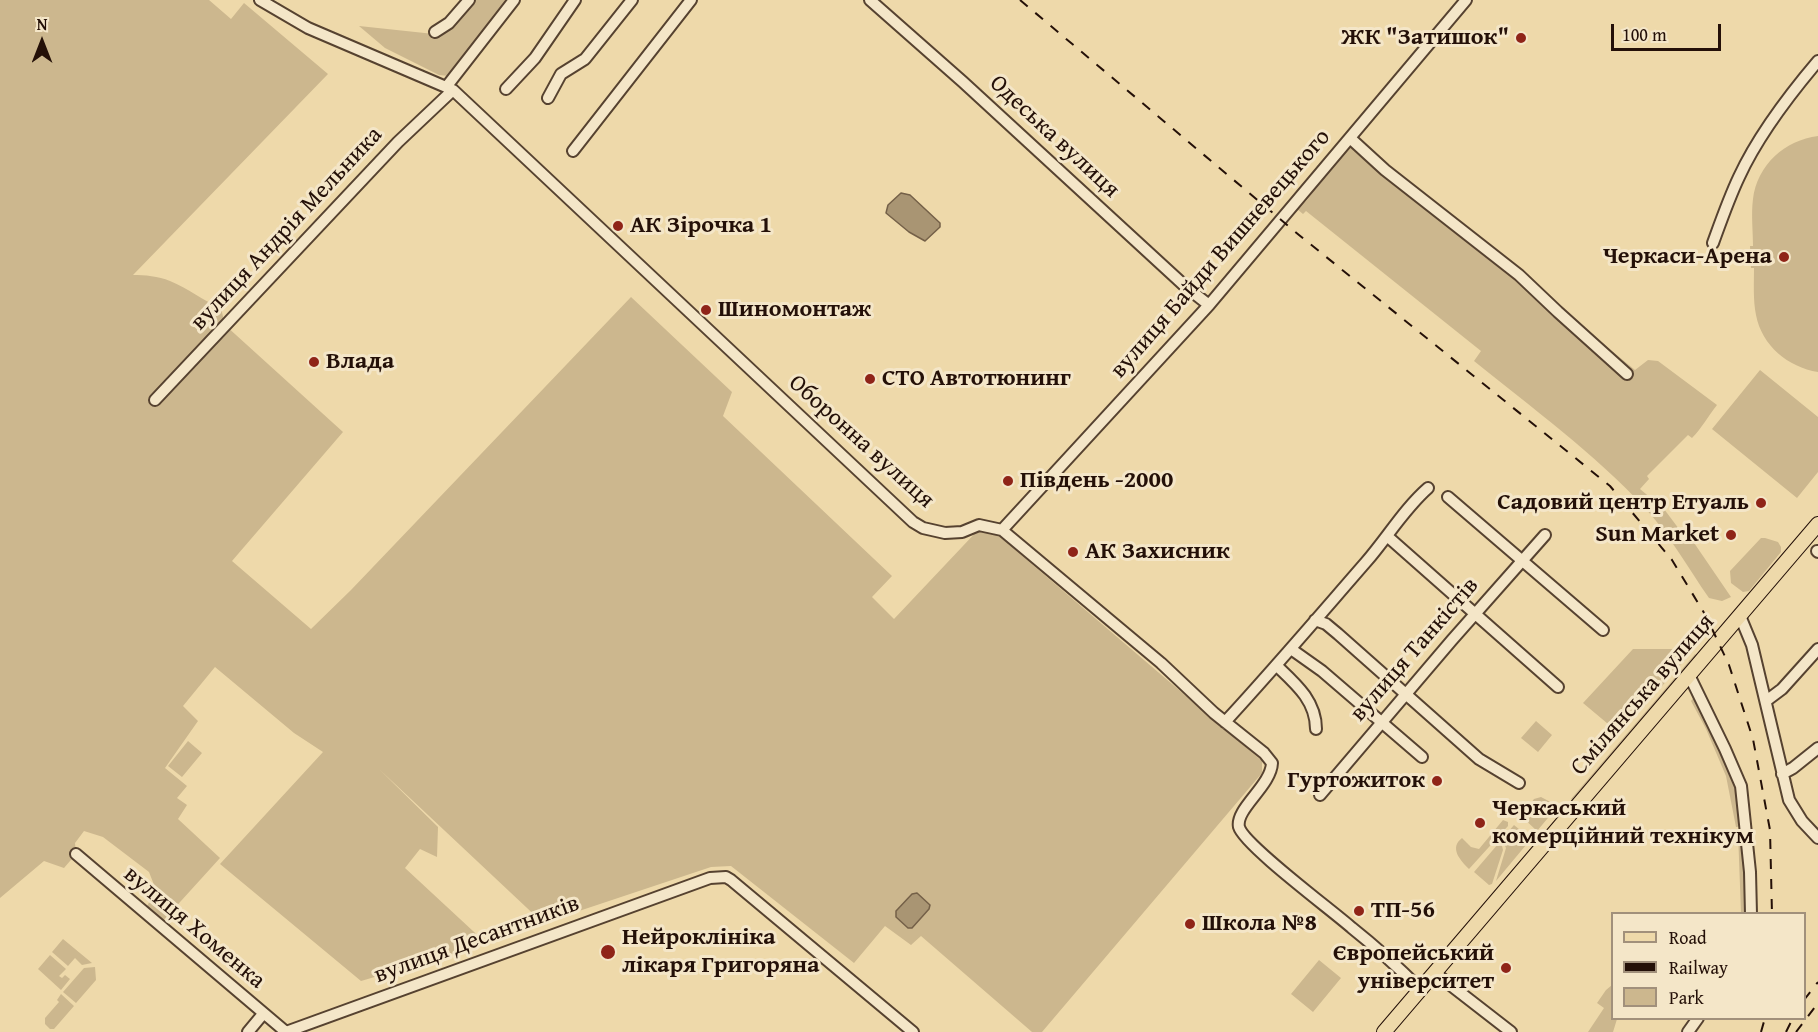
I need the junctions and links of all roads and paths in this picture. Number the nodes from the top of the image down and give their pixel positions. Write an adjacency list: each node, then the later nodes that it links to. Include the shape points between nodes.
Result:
1 (260, 0): 11 (street, Оборонна вулиця, via 308,28)
2 (469, 0): 9 (street, via 449,23)
3 (514, 0): 11 (street, вулиця Андрія Мельника)
4 (575, 0): 12 (street, via 535,58)
5 (632, 0): 13 (street, via 585,59 561,74)
6 (691, 0): 15 (street)
7 (870, 0): 17 (street, Одеська вулиця)
8 (1466, 0): 14 (street, вулиця Байди Вишневецького)
9 (435, 32)
10 (1818, 62): 16 (street, via 1756,146)
11 (450, 88): 19 (street, вулиця Андрія Мельника); 23 (street, Оборонна вулиця, via 913,522 945,533 979,525)
12 (506, 89)
13 (548, 98)
14 (1350, 138): 17 (street, вулиця Байди Вишневецького); 18 (street, via 1520,275)
15 (573, 151)
16 (1713, 243)
17 (1209, 305): 23 (street, вулиця Байди Вишневецького)
18 (1627, 374)
19 (154, 400)
20 (1428, 488): 25 (street)
21 (1448, 497): 26 (street)
22 (1818, 524): 28 (main road, Смілянська вулиця)
23 (1002, 530): 38 (street)
24 (1545, 535): 26 (street, вулиця Танкістів)
25 (1387, 536): 27 (street); 29 (street)
26 (1523, 560): 27 (street, вулиця Танкістів); 30 (street)
27 (1475, 614): 35 (street); 36 (street, вулиця Танкістів)
28 (1740, 616): 34 (main road, Смілянська вулиця); 37 (street, via 1750,638)
29 (1315, 620): 31 (street); 36 (street, via 1326,624)
30 (1603, 630)
31 (1292, 649): 33 (street); 39 (street)
32 (1818, 649): 37 (street)
33 (1278, 666): 38 (street); 40 (street, via 1306,696 1315,713)
34 (1689, 675): 48 (street, via 1741,786); 49 (main road, Смілянська вулиця)
35 (1557, 687)
36 (1406, 693): 39 (street, вулиця Танкістів); 44 (street, via 1479,759)
37 (1766, 701): 43 (street)
38 (1226, 722): 50 (street, via 1272,763 1270,776 1239,818 1243,834)
39 (1380, 722): 42 (street); 45 (street, вулиця Танкістів)
40 (1316, 729)
41 (1818, 748): 43 (street)
42 (1422, 757)
43 (1782, 774): 46 (street, via 1791,804)
44 (1519, 783)
45 (1320, 795)
46 (1818, 838)
47 (76, 854): 51 (street, вулиця Хоменка)
48 (1751, 912)
49 (1435, 973): 50 (main road, Смілянська вулиця); 56 (street)
50 (1420, 990): 55 (main road, Смілянська вулиця)
51 (263, 1014): 52 (street); 53 (street, вулиця Хоменка)
52 (248, 1032)
53 (286, 1032): 54 (street, вулиця Десантників, via 710,878 726,877)
54 (913, 1032)
55 (1384, 1032)
56 (1511, 1032)

